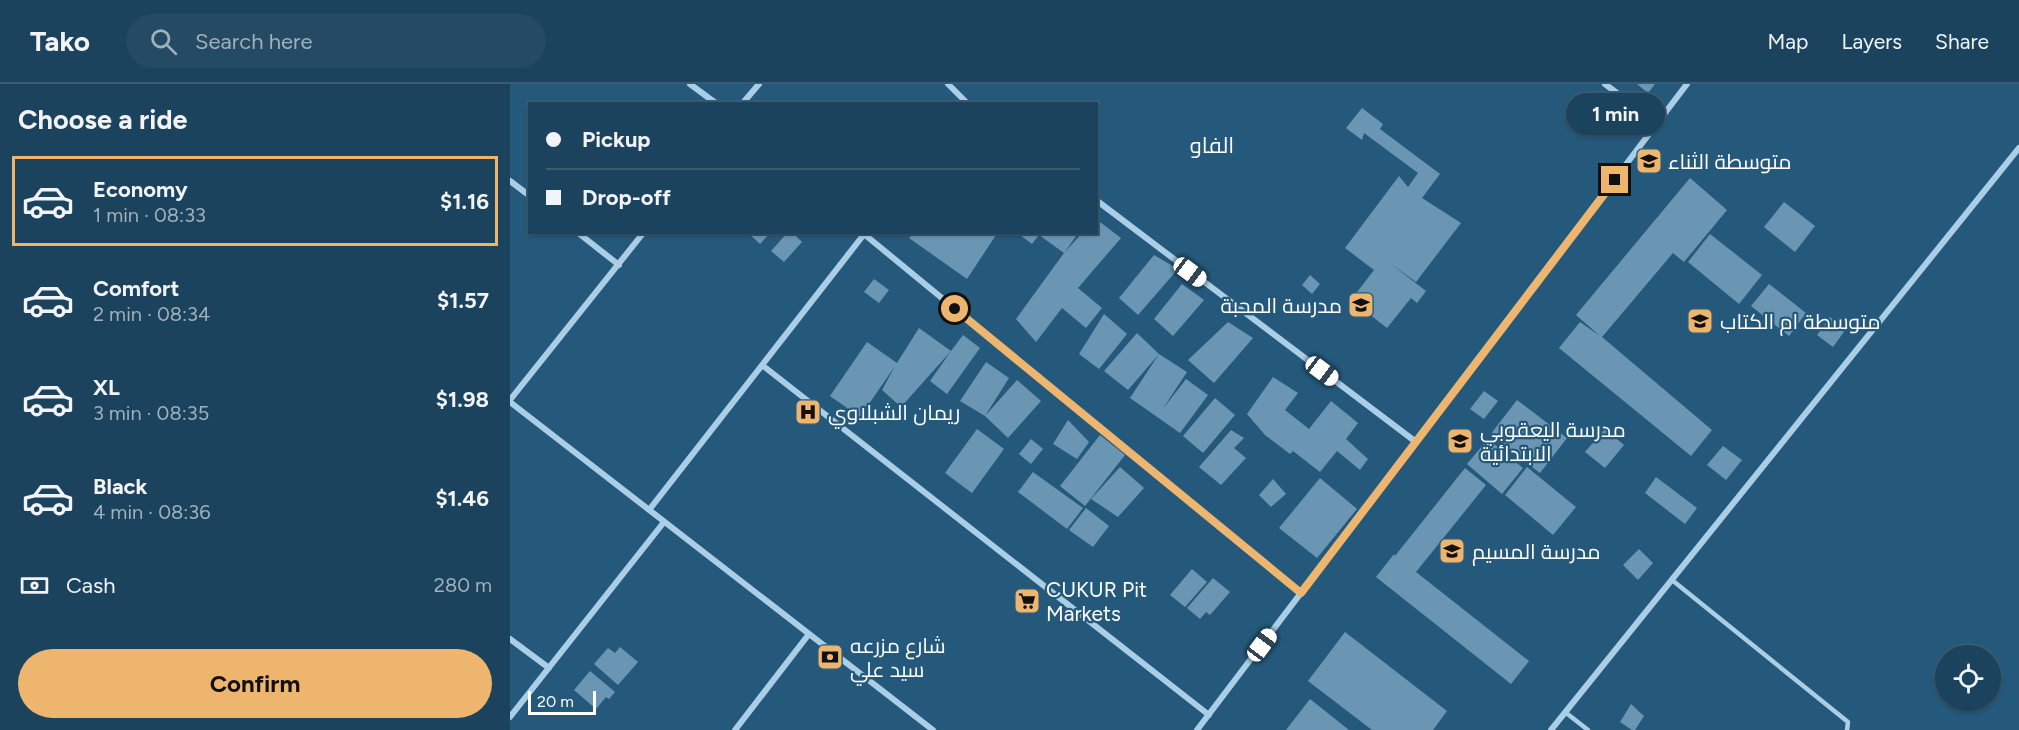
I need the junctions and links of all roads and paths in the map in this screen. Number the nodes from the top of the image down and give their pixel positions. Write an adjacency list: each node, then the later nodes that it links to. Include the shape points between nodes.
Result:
1 (690, 84): 6 (street)
2 (759, 84): 7 (street)
3 (948, 84): 8 (street)
4 (1605, 84): 9 (street)
5 (1687, 84): 9 (street)
6 (714, 102)
7 (744, 102)
8 (966, 102)
9 (1657, 123): 21 (street)
10 (2019, 148): 24 (street)
11 (510, 181): 12 (street)
12 (528, 194)
13 (1098, 202): 21 (street)
14 (580, 234): 18 (street)
15 (643, 234): 18 (street)
16 (864, 234): 19 (street)
17 (866, 234): 25 (street)
18 (620, 265): 20 (street)
19 (762, 365): 22 (street); 30 (street)
20 (510, 401): 22 (street)
21 (1416, 442): 25 (street)
22 (649, 510): 23 (street)
23 (664, 522): 26 (street); 28 (street)
24 (1672, 580): 29 (street); 37 (lane, via 1848,722)
25 (1301, 593): 30 (street)
26 (809, 634): 32 (street); 33 (street)
27 (510, 639): 28 (street)
28 (549, 668): 31 (street)
29 (1565, 712): 35 (street); 36 (lane)
30 (1209, 715): 34 (street)
31 (510, 717)
32 (735, 730)
33 (933, 730)
34 (1197, 730)
35 (1551, 730)
36 (1588, 730)
37 (1847, 730)

